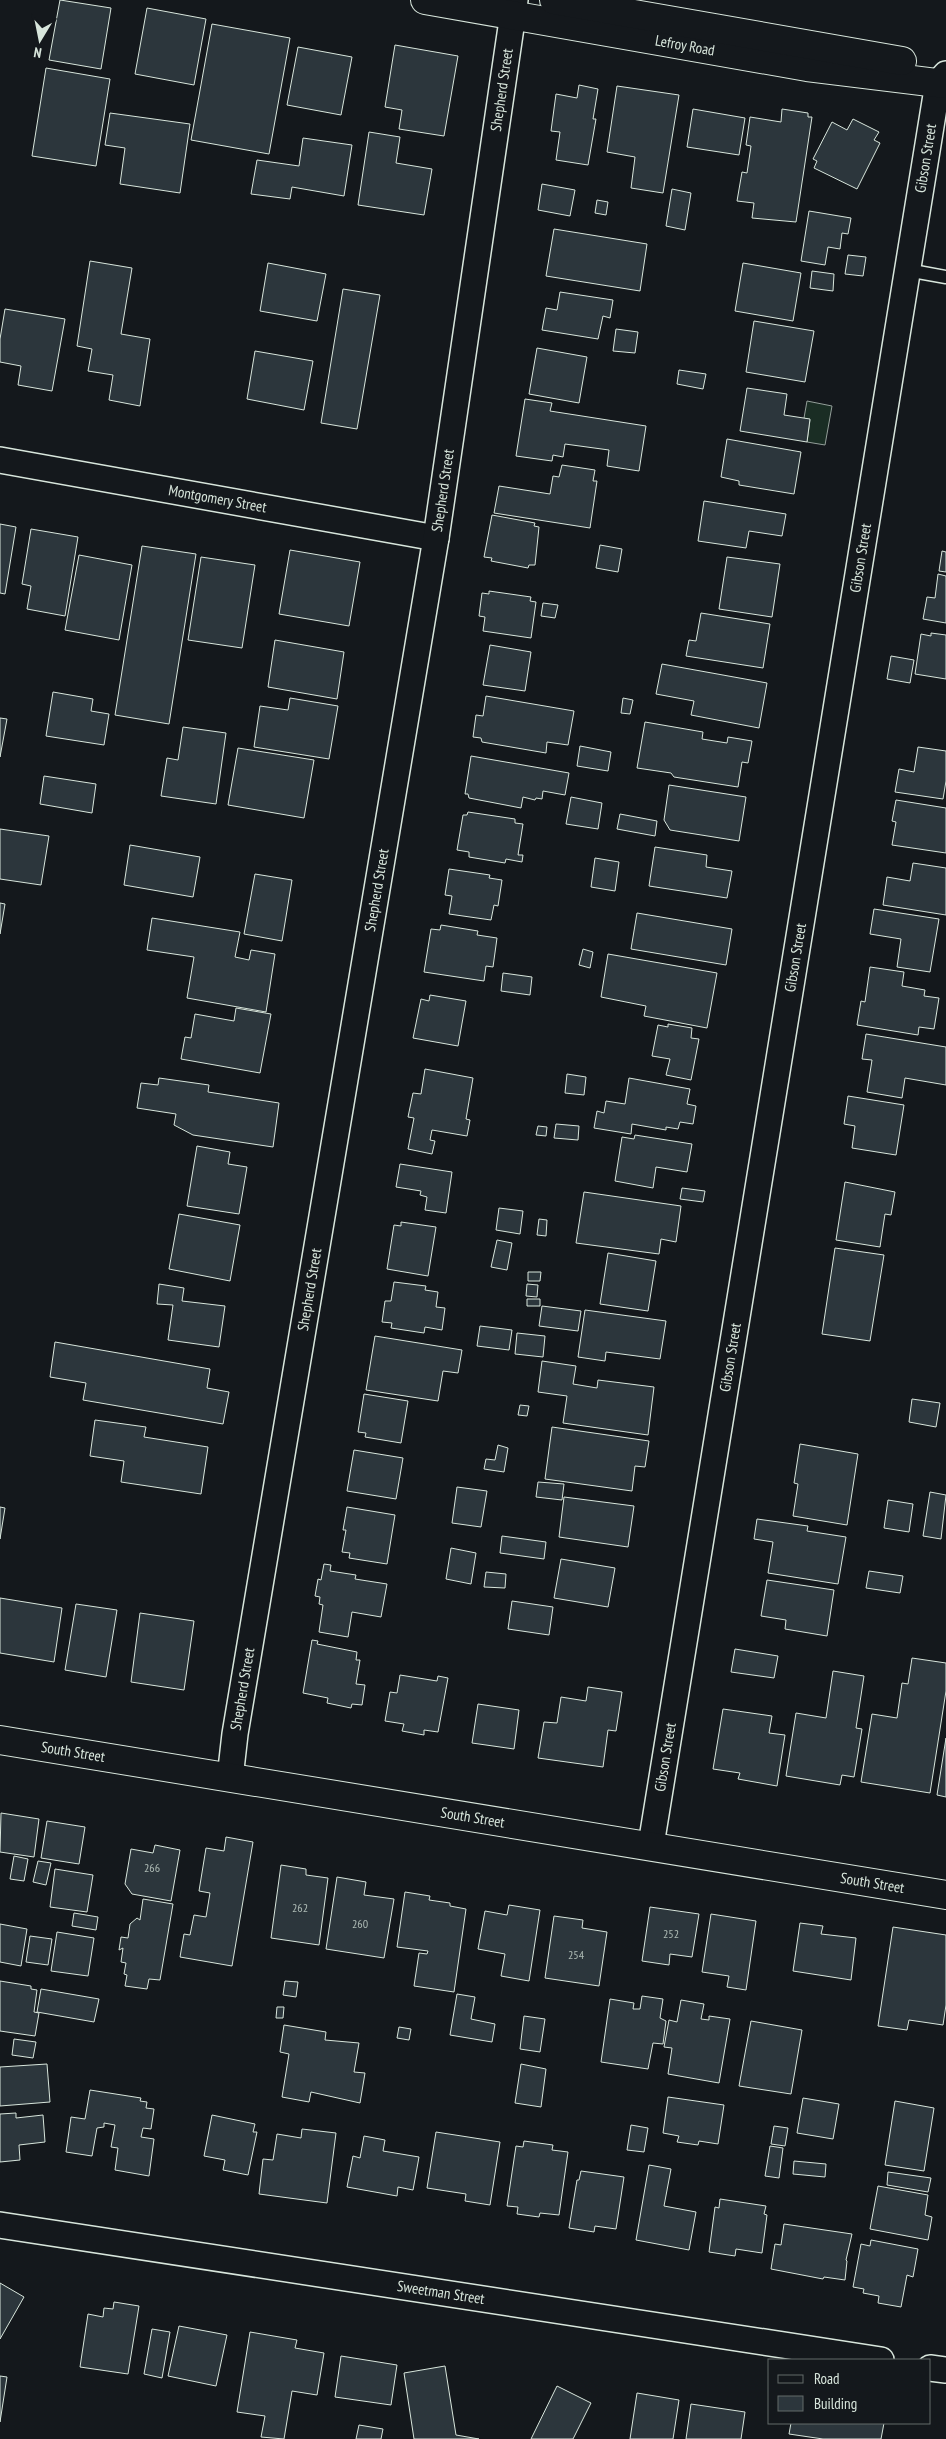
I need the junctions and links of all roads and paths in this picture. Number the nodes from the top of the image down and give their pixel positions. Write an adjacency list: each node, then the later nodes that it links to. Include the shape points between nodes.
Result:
1 (425, 0): 3 (main road, Lefroy Road)
2 (554, 0): 5 (main road, Lefroy Road)
3 (478, 4): 4 (main road, Lefroy Road)
4 (514, 8): 5 (main road, Lefroy Road, via 807,67); 9 (street, Shepherd Street)
5 (944, 78): 6 (street, Gibson Street)
6 (907, 270): 7 (lane); 12 (street, Gibson Street)
7 (946, 277)
8 (0, 460): 9 (street, Montgomery Street)
9 (436, 538): 11 (street, Shepherd Street)
10 (0, 1740): 11 (main road, South Street)
11 (230, 1778): 12 (main road, South Street)
12 (651, 1845): 13 (main road, South Street)
13 (946, 1895)
14 (0, 2225): 15 (street, Sweetman Street)
15 (874, 2359)
16 (931, 2368): 17 (street)
17 (946, 2370)

